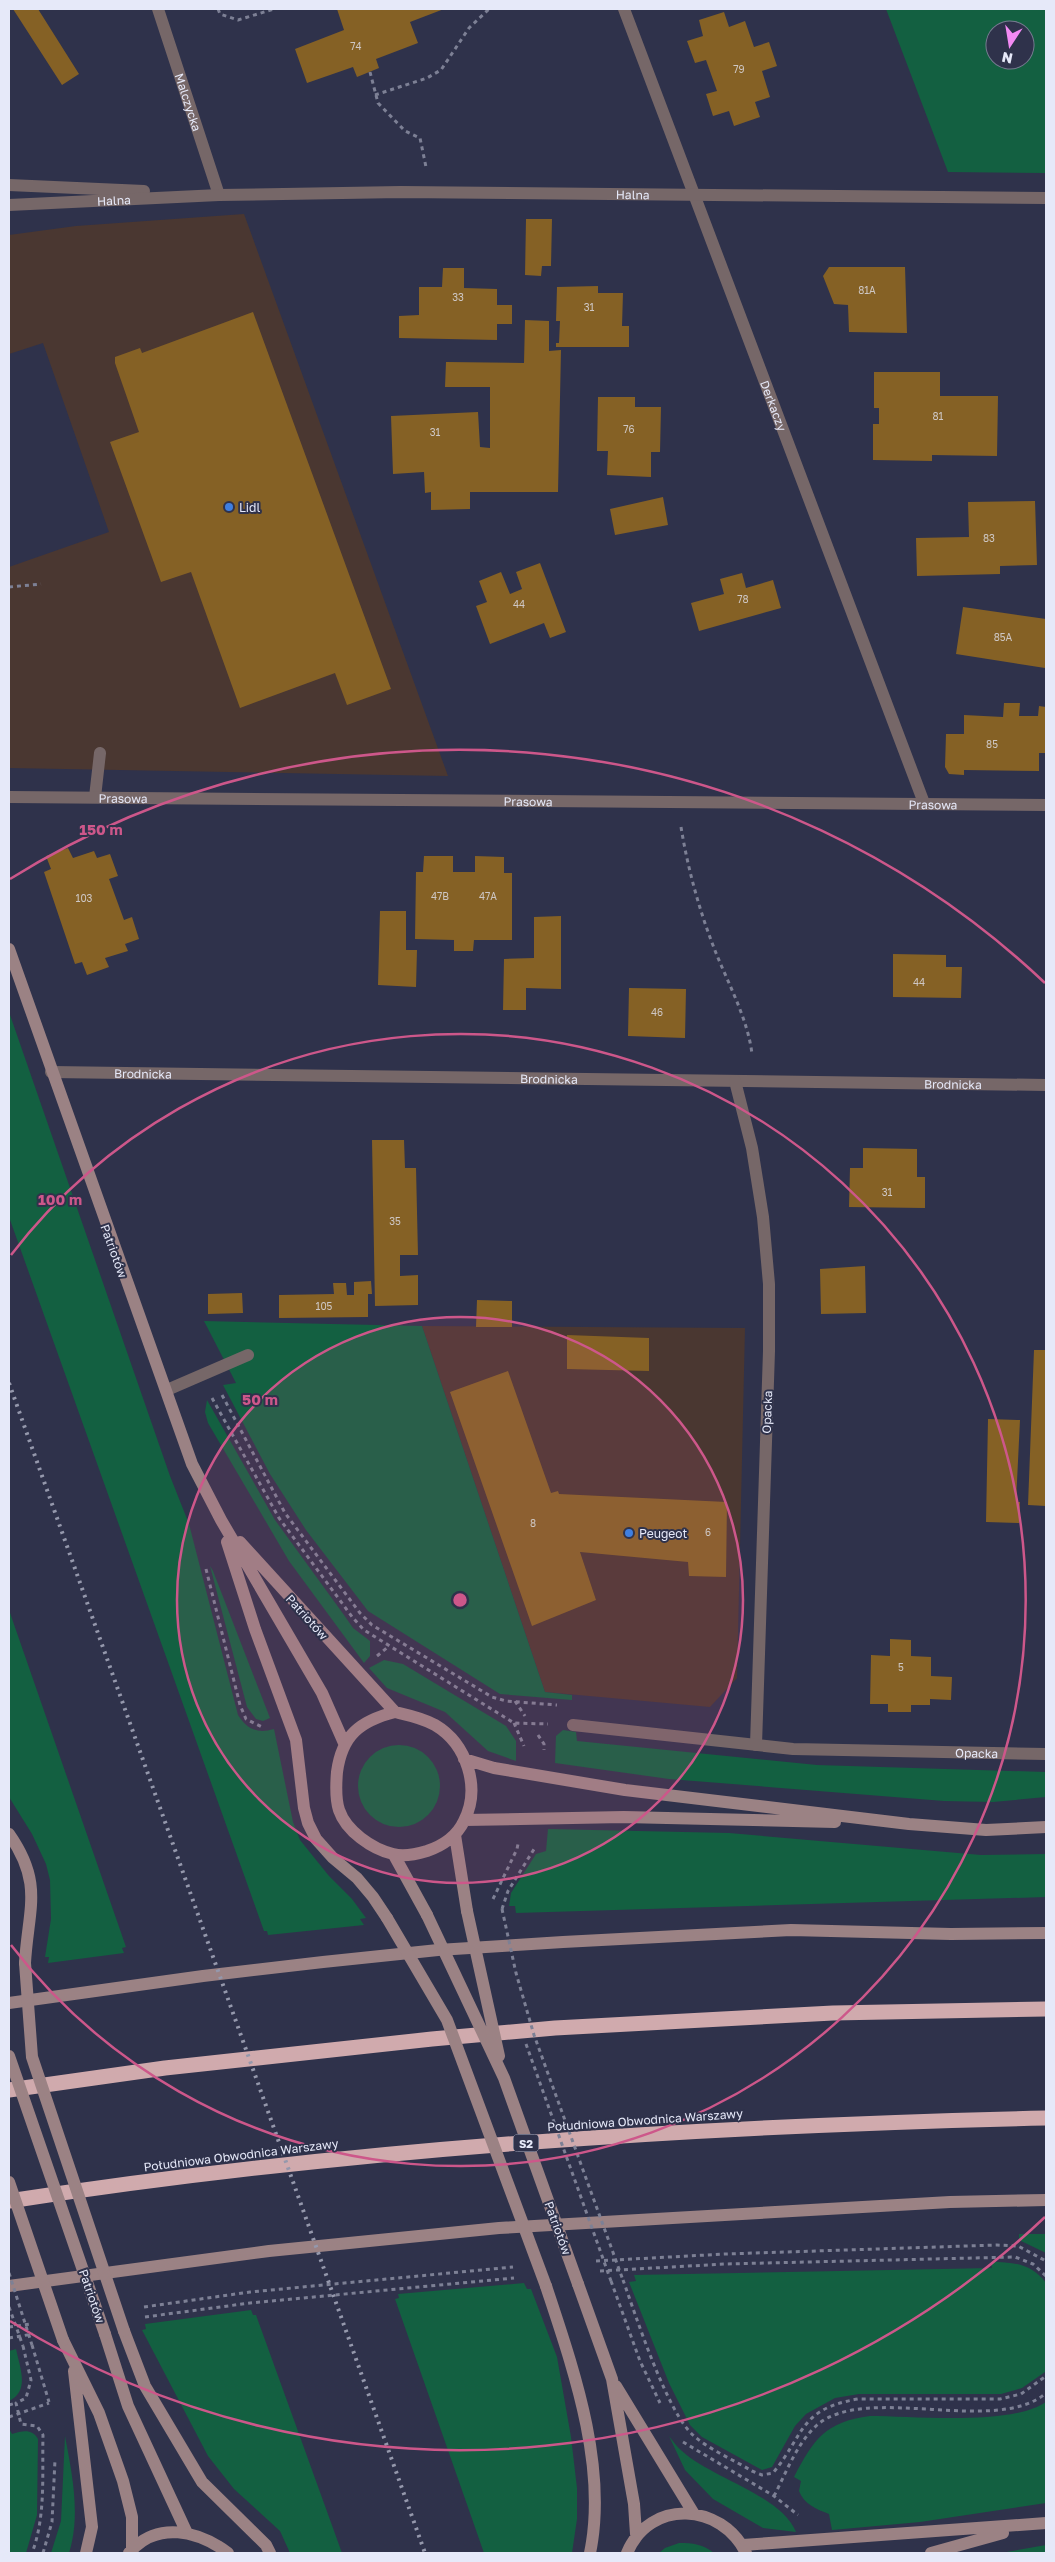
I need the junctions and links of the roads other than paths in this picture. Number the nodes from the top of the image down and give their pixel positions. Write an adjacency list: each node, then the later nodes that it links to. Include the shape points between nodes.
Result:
1 (158, 9): 4 (street, Malczycka)
2 (624, 9): 5 (street, Derkaczy)
3 (9, 185): 4 (street, Halna)
4 (219, 195): 5 (street, Halna, via 428,192); 7 (street, Halna)
5 (692, 195): 6 (street, Halna); 11 (street, Derkaczy)
6 (1046, 198)
7 (9, 205)
8 (100, 753): 10 (street)
9 (9, 797): 10 (street, Prasowa)
10 (95, 797): 11 (street, Prasowa)
11 (924, 803): 12 (street, Prasowa)
12 (1046, 805)
13 (9, 949): 14 (main road, Patriotów)
14 (51, 1072): 15 (street, Brodnicka); 18 (main road, Patriotów)
15 (735, 1081): 16 (street, Brodnicka); 23 (street, Opacka, via 752,1148 762,1207 769,1284 770,1351)
16 (1046, 1085)
17 (248, 1354): 18 (street)
18 (167, 1390): 19 (main road, Patriotów, via 192,1464)
19 (221, 1520): 20 (main road, Patriotów); 22 (main road, Patriotów, via 322,1693); 55 (main road, bridge, via 255,1629 296,1740 308,1823 316,1839 373,1897 447,2020 546,2286 577,2383 596,2490)
20 (395, 1712): 22 (main road, via 363,1723); 25 (main road, via 435,1725)
21 (573, 1725): 23 (street, Opacka)
22 (344, 1744): 31 (main road, via 335,1786 339,1810 350,1829)
23 (756, 1746): 24 (street, Opacka)
24 (1046, 1754)
25 (464, 1759): 26 (main road, via 471,1775 469,1809); 27 (main road, via 494,1768 625,1790)
26 (465, 1820): 27 (main road, via 614,1817); 30 (main road)
27 (909, 1824): 28 (main road, via 986,1830)
28 (1046, 1827)
29 (9, 1834): 54 (main road, bridge, via 27,1865 31,1886 32,1909 25,1962 32,2057 124,2331 145,2386 202,2482 266,2545)
30 (455, 1835): 31 (main road, via 435,1848); 36 (main road, Patriotów, bridge, via 467,1911)
31 (394, 1855): 36 (main road, Patriotów, bridge, via 427,1915)
32 (1046, 1933): 33 (main road, via 791,1930 554,1942 305,1964)
33 (9, 2004)
34 (1046, 2009): 37 (highway, via 833,2013 564,2027 175,2067)
35 (9, 2056): 48 (main road, Patriotów, bridge, via 128,2406)
36 (504, 2078): 44 (main road, Patriotów, bridge)
37 (9, 2090)
38 (1046, 2118): 41 (highway, Południowa Obwodnica Warszawy / S2, via 778,2126 606,2136 364,2156 152,2180)
39 (9, 2182): 43 (main road, bridge)
40 (1046, 2200): 42 (main road, via 930,2202 480,2230 269,2251)
41 (9, 2201)
42 (9, 2286)
43 (73, 2363): 51 (main road, via 99,2413 123,2481 132,2518); 52 (main road, via 92,2527)
44 (612, 2379): 45 (main road, Patriotów); 49 (main road, Patriotów, via 634,2504)
45 (694, 2514): 49 (main road, via 662,2516); 50 (main road, via 726,2528 738,2537)
46 (1046, 2523): 47 (main road)
47 (1029, 2526): 50 (main road); 57 (main road)
48 (186, 2532): 51 (main road, via 152,2536); 53 (main road, via 208,2540)
49 (636, 2534): 56 (main road)
50 (744, 2549)
51 (131, 2552)
52 (86, 2553)
53 (228, 2553)
54 (270, 2553)
55 (590, 2553)
56 (627, 2553)
57 (931, 2553)

